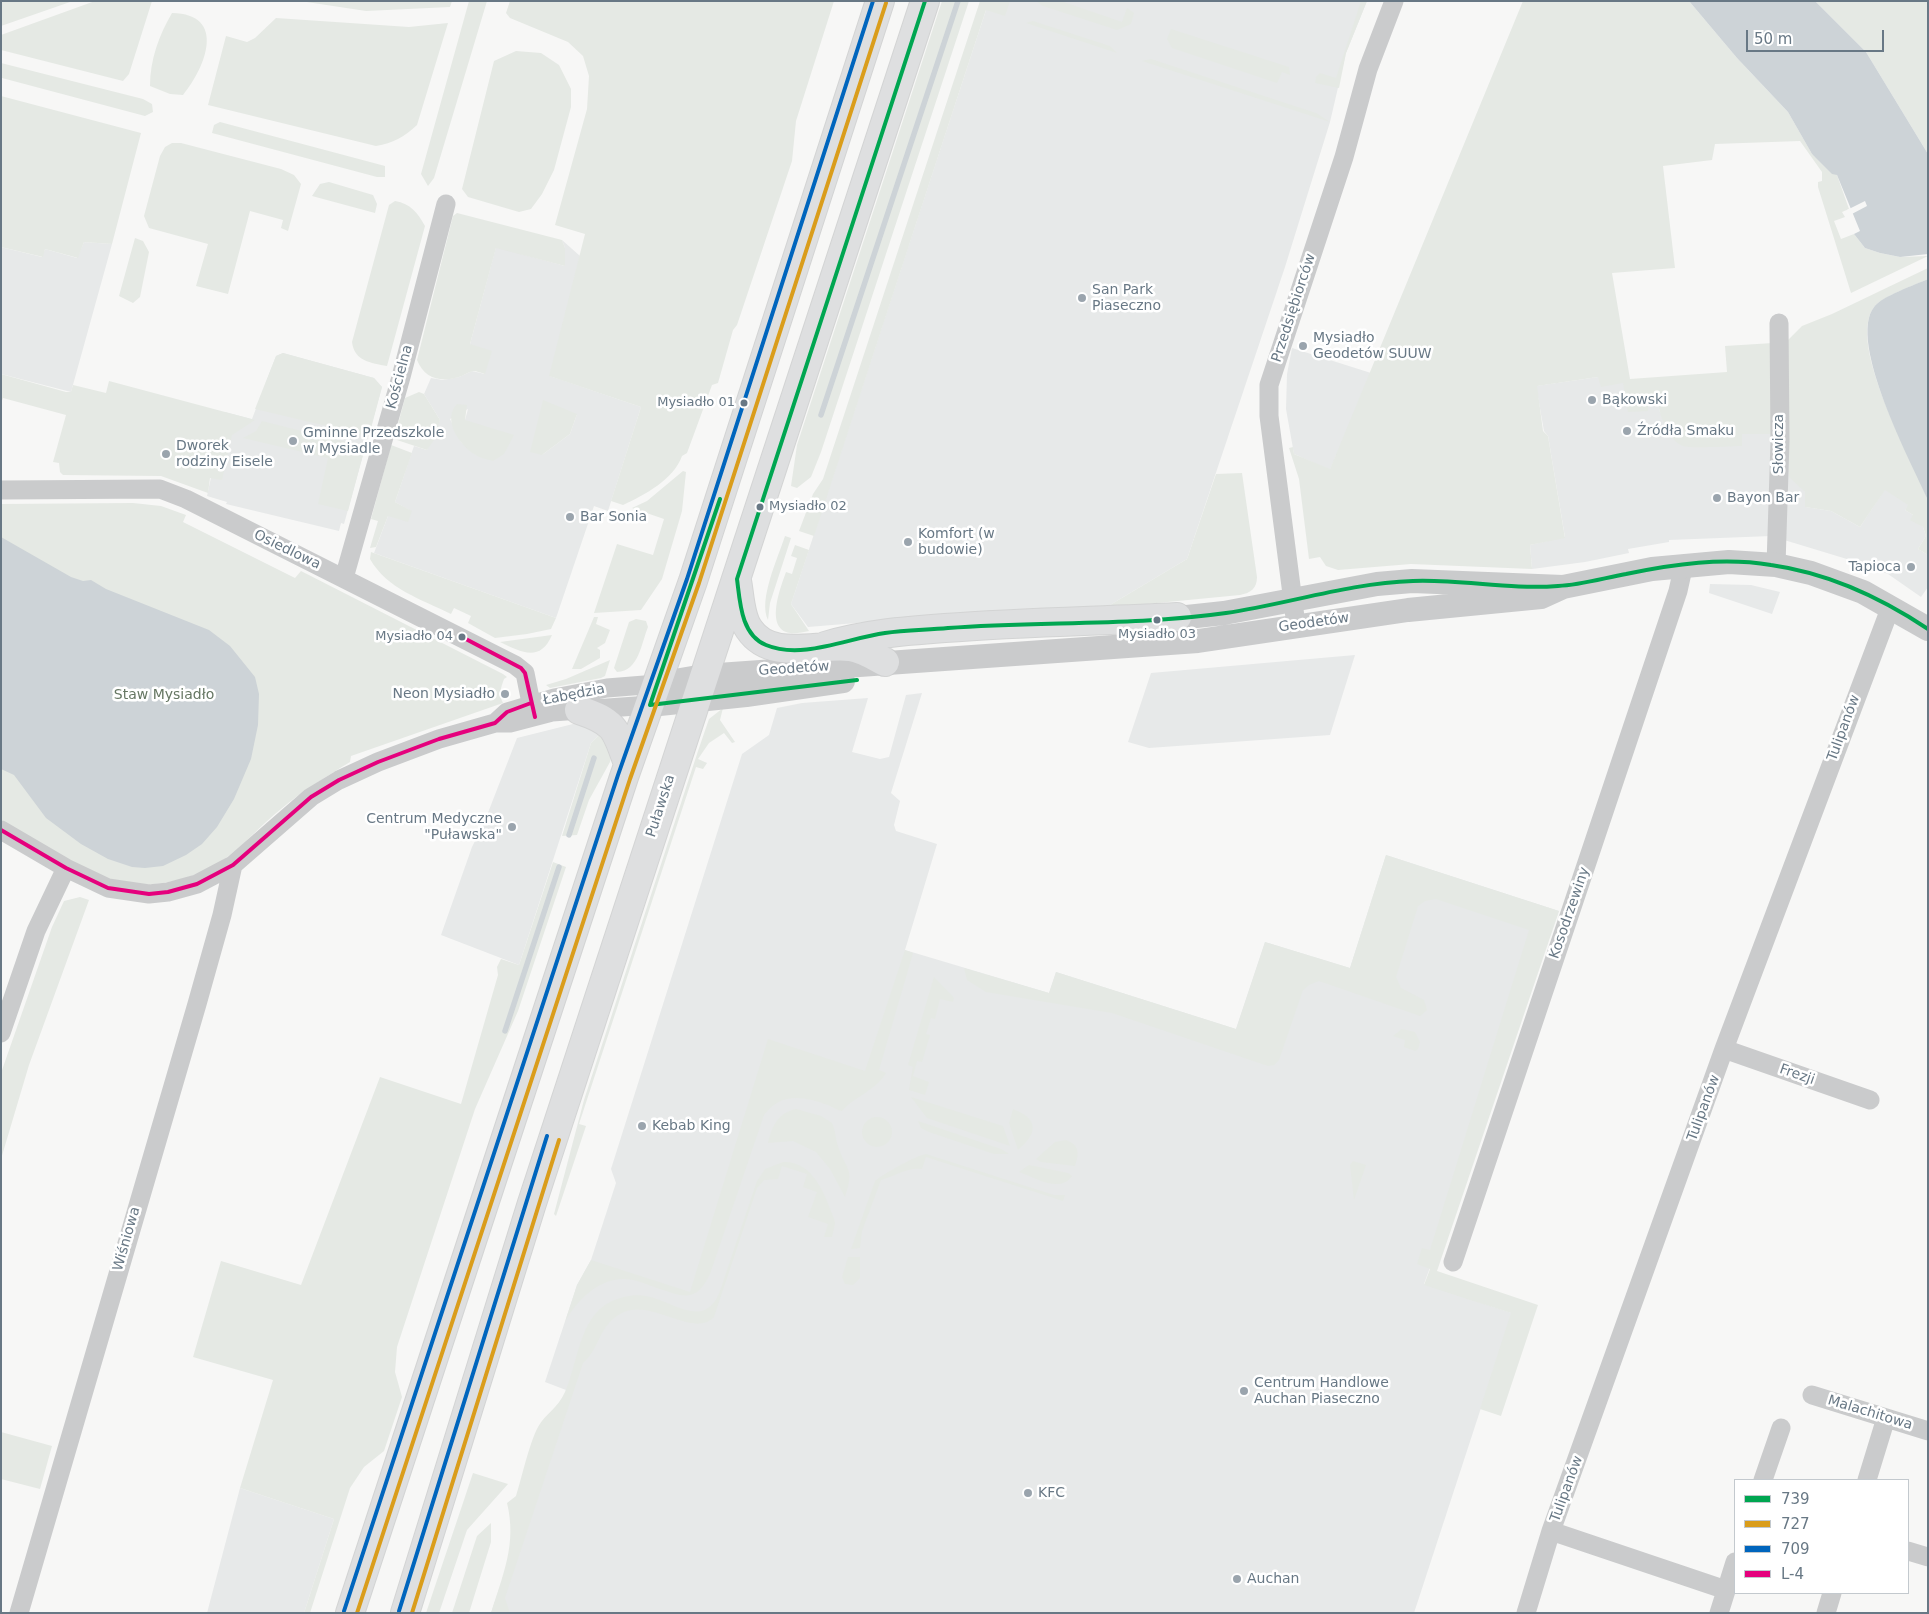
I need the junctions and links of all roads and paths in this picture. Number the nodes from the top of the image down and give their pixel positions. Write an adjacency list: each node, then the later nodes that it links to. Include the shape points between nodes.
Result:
1 (880, 1): 21 (main road, via 702,555)
2 (925, 1): 10 (main road, Puławska)
3 (1394, 1): 12 (street, Przedsiębiorców, via 1368,69 1344,157 1270,385 1269,416)
4 (446, 204): 9 (street, Kościelna)
5 (1779, 323): 8 (street, Słowicza)
6 (1, 490): 9 (street, Osiedlowa, via 160,489)
7 (1684, 564): 8 (street, Geodetów, via 1729,562); 11 (street, Geodetów); 32 (street, Kosodrzewiny, via 1678,591)
8 (1776, 566): 13 (street, Geodetów, via 1811,573 1864,592)
9 (344, 578): 22 (street, Osiedlowa, via 515,665 525,674)
10 (737, 579): 17 (main road, via 748,628 764,645 792,649); 20 (main road, Puławska)
11 (1563, 587): 12 (street, Geodetów, via 1412,581 1377,584); 15 (street, Geodetów, via 1542,597 1428,607)
12 (1293, 601): 14 (street, Geodetów); 15 (street, Przedsiębiorców)
13 (1891, 606): 16 (street, Geodetów); 30 (street, Tulipanów)
14 (1177, 617): 17 (main road, via 1005,623 886,633); 18 (street, Geodetów, via 1104,631)
15 (1296, 625): 18 (street, Geodetów, via 1198,641)
16 (1928, 629)
17 (825, 646): 19 (main road, via 862,649)
18 (1062, 649): 19 (street, Geodetów)
19 (885, 662): 20 (street, Geodetów, via 870,678 746,695)
20 (700, 687): 21 (street, Geodetów); 47 (main road, Puławska, via 532,1203)
21 (654, 694): 22 (street, Łabędzia, via 607,688); 23 (street, Łabędzia); 25 (main road)
22 (531, 704): 24 (street, Łabędzia, via 506,712)
23 (579, 710): 24 (street, Łabędzia, via 552,712 510,724); 25 (main road, via 612,726)
24 (496, 723): 27 (street, Łabędzia, via 439,739 339,780 312,797)
25 (628, 764): 46 (main road)
26 (1, 830): 28 (street, Łabędzia)
27 (232, 864): 28 (street, Łabędzia, via 197,884 149,894 108,888); 45 (street, Wiśniowa, via 222,915 197,1004)
28 (66, 868): 29 (street, via 36,931)
29 (1, 1033)
30 (1724, 1049): 31 (street, Frezji); 39 (street, Tulipanów)
31 (1870, 1100)
32 (1452, 1262)
33 (1812, 1395): 34 (street, Malachitowa)
34 (1886, 1418): 36 (street, Malachitowa); 38 (street)
35 (1781, 1428): 37 (street)
36 (1928, 1431)
37 (1763, 1479)
38 (1867, 1479)
39 (1551, 1531): 43 (street); 48 (street, Tulipanów)
40 (1909, 1551): 41 (street)
41 (1928, 1557)
42 (1734, 1565): 43 (street)
43 (1726, 1590): 49 (street)
44 (1832, 1594): 50 (street)
45 (18, 1613)
46 (350, 1613)
47 (406, 1613)
48 (1526, 1613)
49 (1719, 1613)
50 (1826, 1613)

